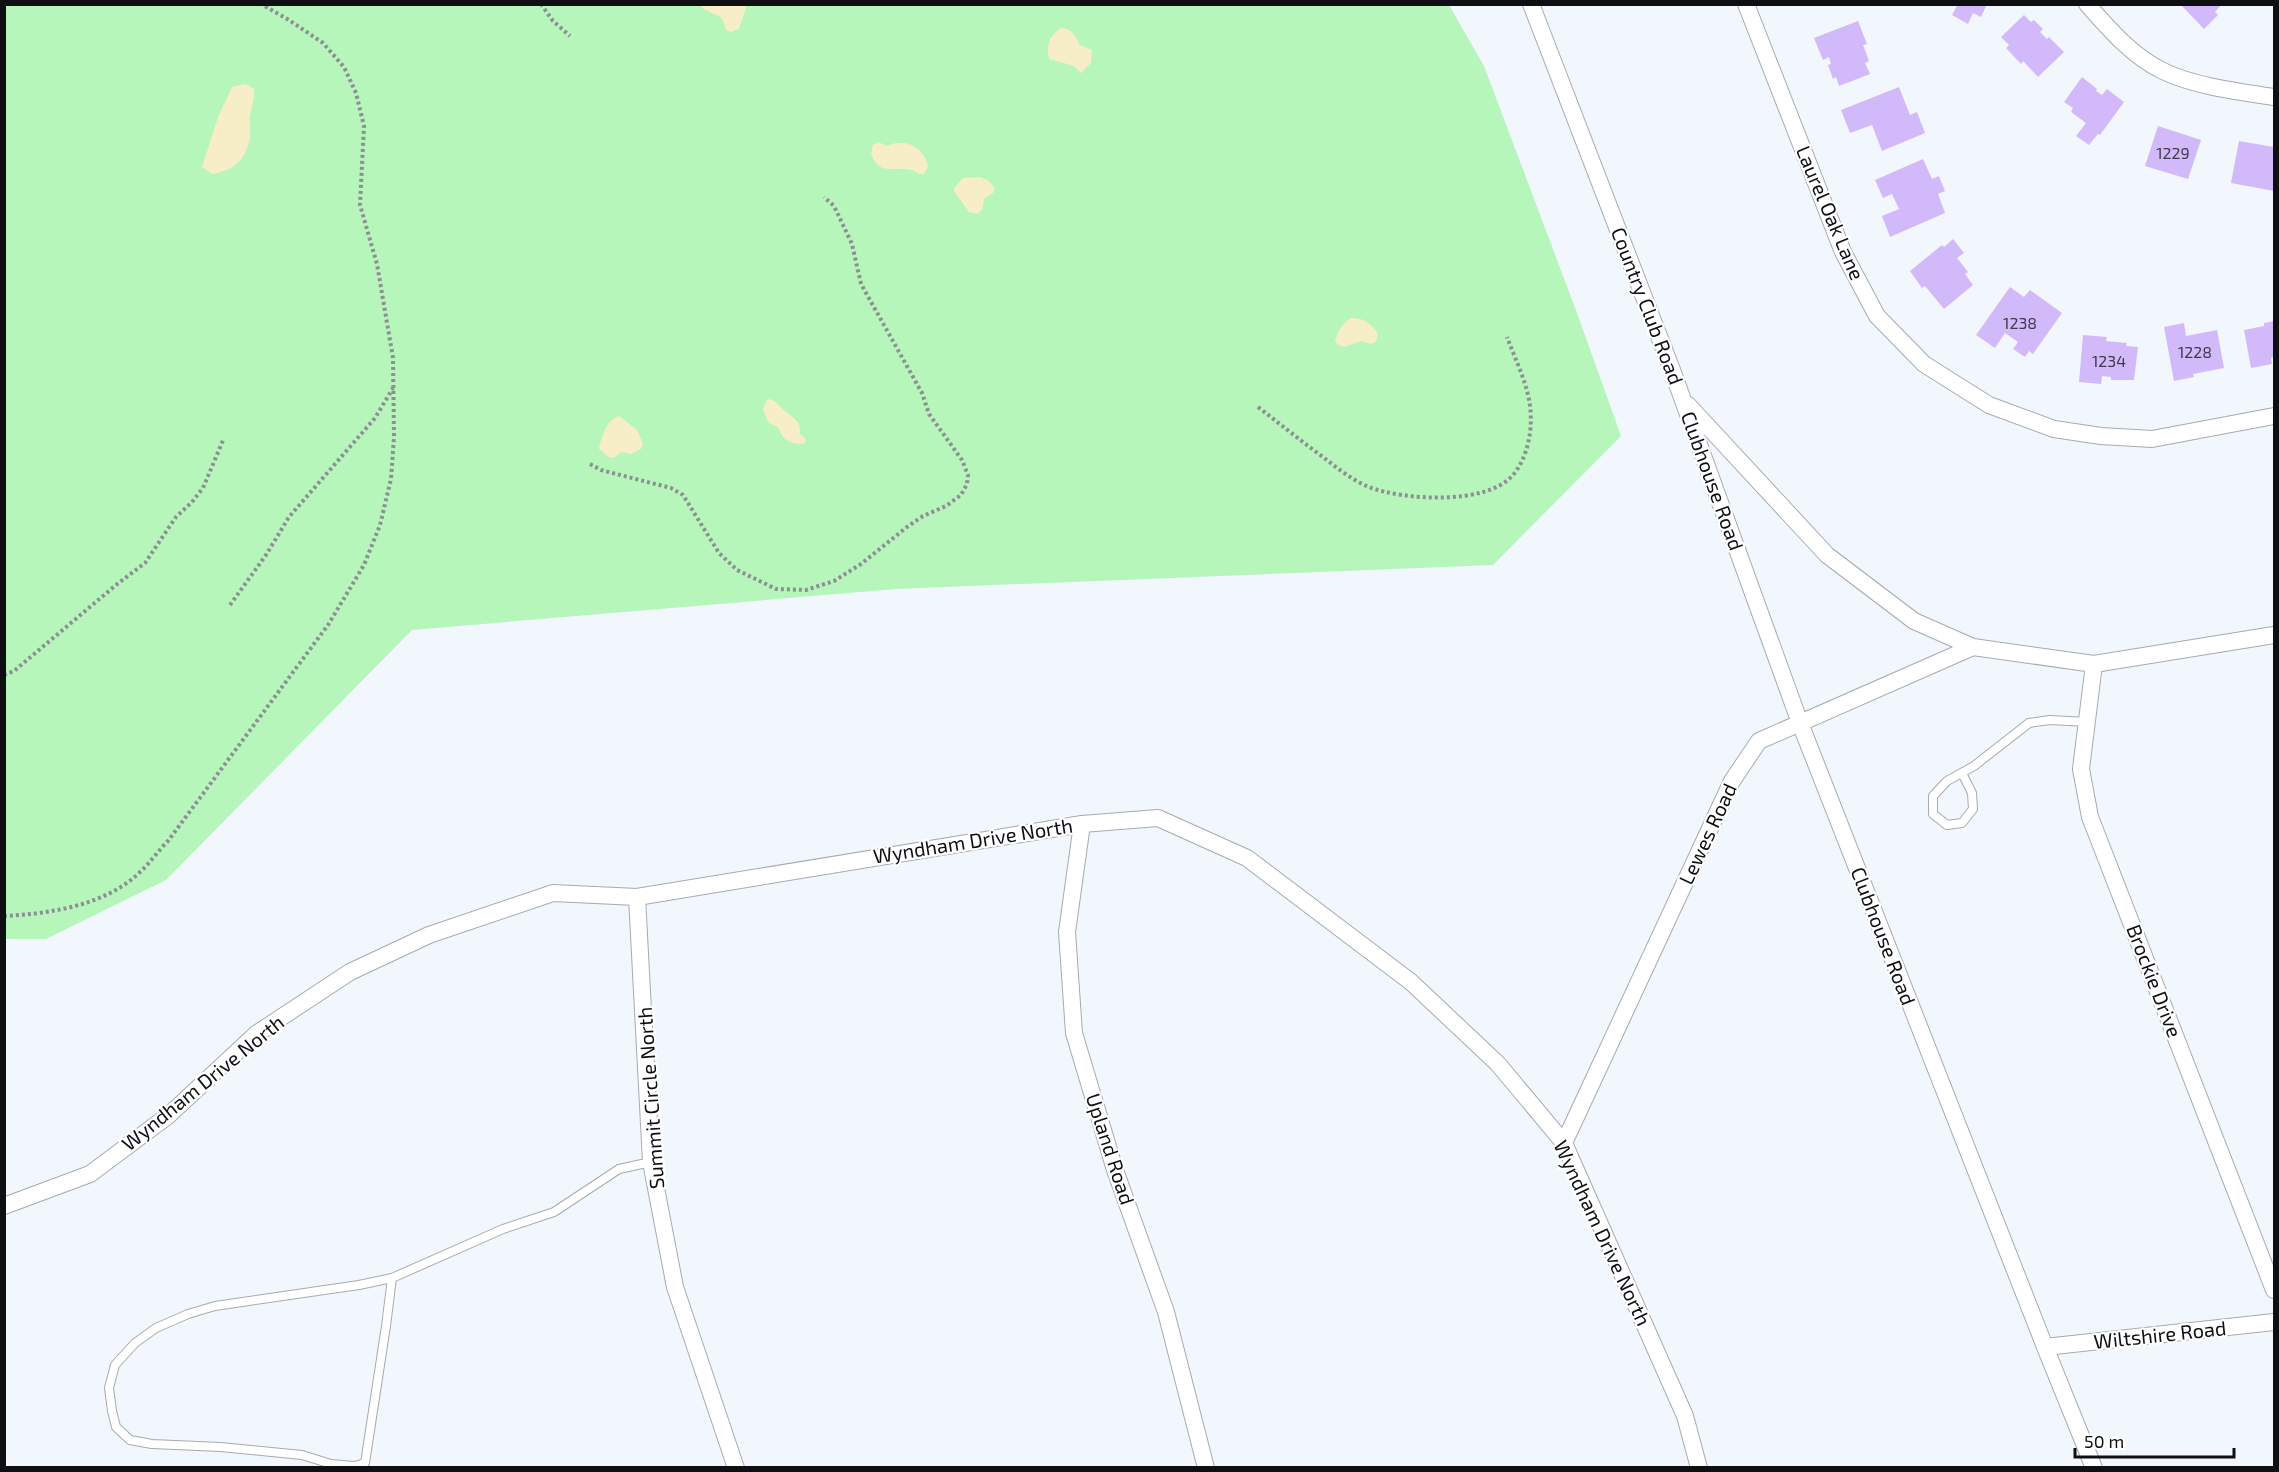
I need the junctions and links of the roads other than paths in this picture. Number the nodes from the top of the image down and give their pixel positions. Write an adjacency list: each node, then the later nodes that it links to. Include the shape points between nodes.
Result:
1 (1531, 4): 5 (street, Country Club Road)
2 (1746, 4): 6 (street, Laurel Oak Lane, via 1843,252 1877,316 1923,364 1989,405 2054,429 2101,436 2152,439)
3 (2087, 4): 4 (street, via 2121,42 2164,72)
4 (2274, 98)
5 (1682, 400): 8 (street, Country Club Road, via 1827,555 1914,621); 11 (street, Clubhouse Road)
6 (2274, 416)
7 (2274, 635): 9 (street, Country Club Road)
8 (1973, 648): 9 (street, Country Club Road); 11 (street, Lewes Road)
9 (2094, 664): 10 (street, Brockie Drive)
10 (2087, 722): 12 (lane, via 2029,723); 19 (street, Brockie Drive, via 2081,769 2090,817)
11 (1800, 723): 15 (street, Lewes Road, via 1758,741 1732,781); 21 (street, Clubhouse Road)
12 (1962, 773): 12 (lane, via 1947,781 1933,796 1933,814 1947,825 1962,823 1973,809 1972,794)
13 (1082, 824): 14 (street, Wyndham Drive North); 15 (street, Wyndham Drive North, via 1158,818 1247,858 1411,982 1498,1064); 23 (street, Upland Road, via 1067,932 1074,1034 1115,1170 1166,1312)
14 (638, 897): 16 (street, Summit Circle North); 17 (street, Wyndham Drive North, via 553,893 429,935 350,972 256,1034 169,1116 90,1174)
15 (1564, 1143): 24 (street, Wyndham Drive North, via 1685,1416)
16 (651, 1162): 18 (lane, via 620,1169 554,1212 503,1229); 22 (street, Summit Circle North, via 675,1287)
17 (4, 1206)
18 (392, 1278): 18 (lane, via 215,1306 156,1328 135,1342 116,1365 109,1388 116,1427 130,1440 152,1444 302,1455 331,1464 365,1463)
19 (2274, 1290)
20 (2274, 1322): 21 (street, Wiltshire Road)
21 (2045, 1347): 25 (street, Clubhouse Road)
22 (736, 1467)
23 (1206, 1467)
24 (1699, 1467)
25 (2094, 1467)

